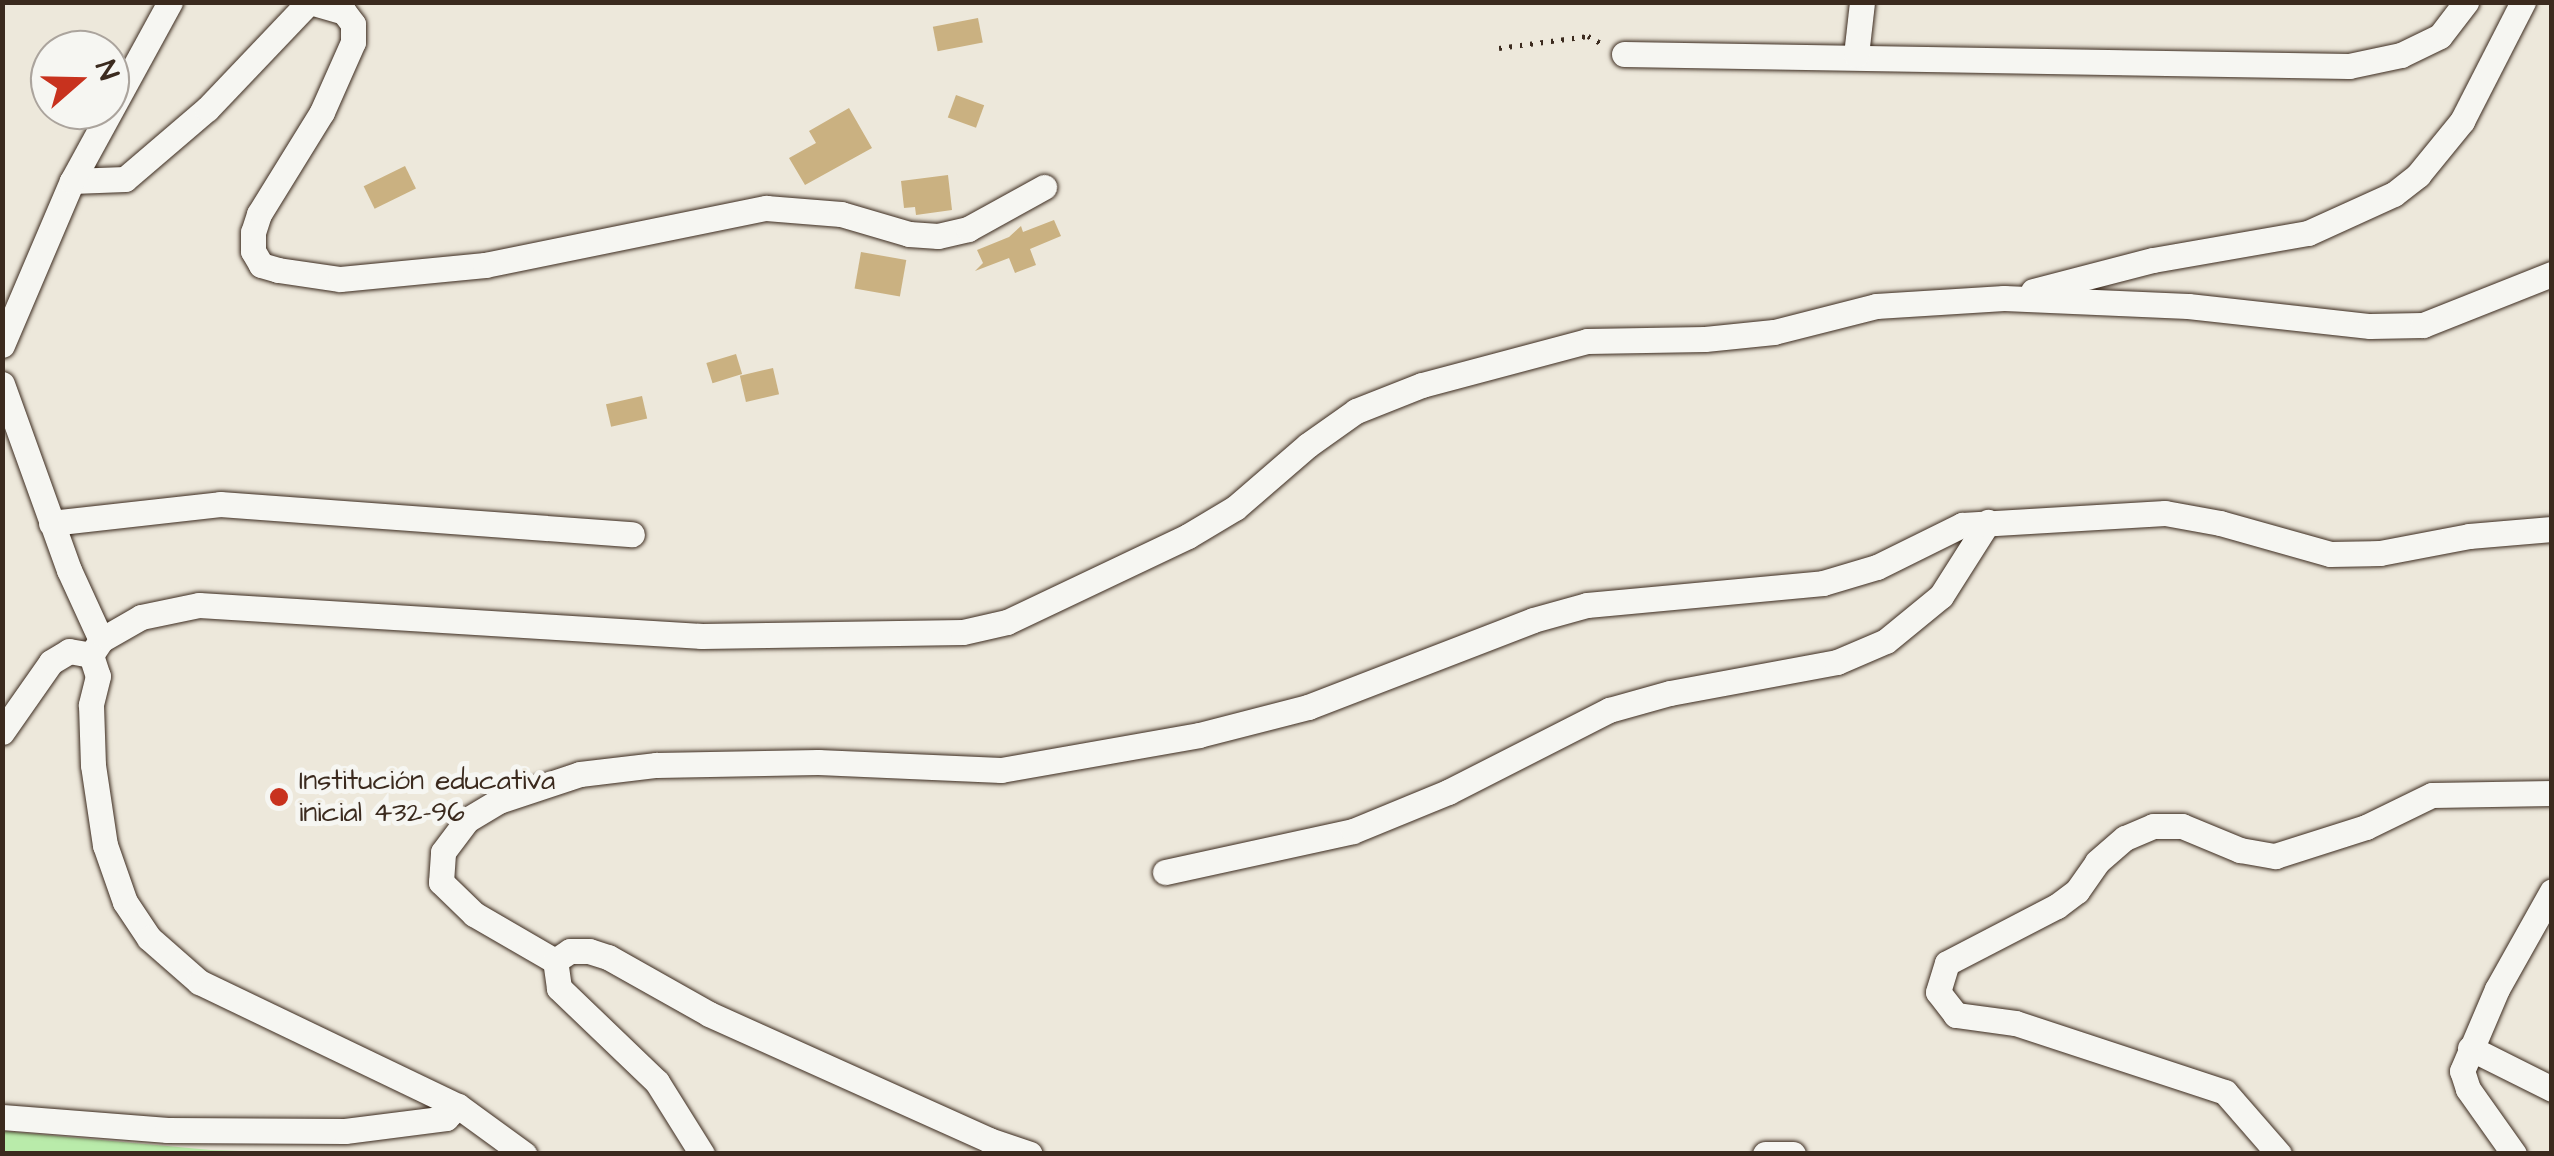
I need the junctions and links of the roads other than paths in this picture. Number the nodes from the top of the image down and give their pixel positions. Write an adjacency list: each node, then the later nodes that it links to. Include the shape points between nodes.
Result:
1 (170, 2): 8 (street)
2 (310, 2): 8 (street, via 207,109 125,179); 9 (street, via 344,12 353,24 353,42 322,112 252,232 262,265 278,270 340,279 450,270 766,208 842,214 938,236 968,229)
3 (1862, 2): 7 (street)
4 (2466, 2): 7 (street, via 2440,36 2401,56 2349,66)
5 (2523, 2): 11 (street, via 2462,121 2394,194 2308,232 2153,260)
6 (1624, 54): 7 (street)
7 (1856, 55)
8 (72, 181): 12 (street)
9 (1044, 187)
10 (2552, 274): 11 (street, via 2423,325)
11 (2004, 298): 18 (street, via 1876,306 1774,332 1587,341 1422,386 1356,411 1235,508 1188,536 1007,622 963,632 702,636 200,605 141,618)
12 (2, 345)
13 (2, 384): 15 (street)
14 (1988, 522): 16 (street, via 2165,513 2330,554); 21 (street, via 1940,596 1870,648 1837,662 1608,710 1448,792 1353,831); 23 (street, via 1962,525 1878,567 1824,583 1588,606 1533,620 1308,706 1199,735 1000,770 782,762 580,774 499,801 466,820 442,852 441,882 474,914)
15 (51, 523): 17 (street, via 220,504); 18 (street)
16 (2552, 529)
17 (632, 534)
18 (96, 647): 19 (street, via 51,662); 26 (street, via 93,764 105,845 125,902 149,938 199,982)
19 (2, 732)
20 (2552, 793): 33 (street, via 2432,795 2366,827 2275,856 2240,850 2182,826 2153,826 2111,850 2058,906 1946,963 1938,992 1956,1015 2015,1023 2225,1092)
21 (1165, 872)
22 (2552, 892): 24 (street)
23 (556, 961): 29 (street, via 559,988 657,1082); 30 (street, via 570,951 608,957 709,1014)
24 (2470, 1048): 25 (street); 34 (street, via 2462,1070 2468,1089)
25 (2552, 1089)
26 (458, 1106): 27 (street, via 446,1118 344,1131 167,1130); 28 (street)
27 (2, 1116)
28 (524, 1154)
29 (702, 1154)
30 (1030, 1154)
31 (1765, 1154): 32 (street)
32 (1793, 1154)
33 (2278, 1154)
34 (2514, 1154)

